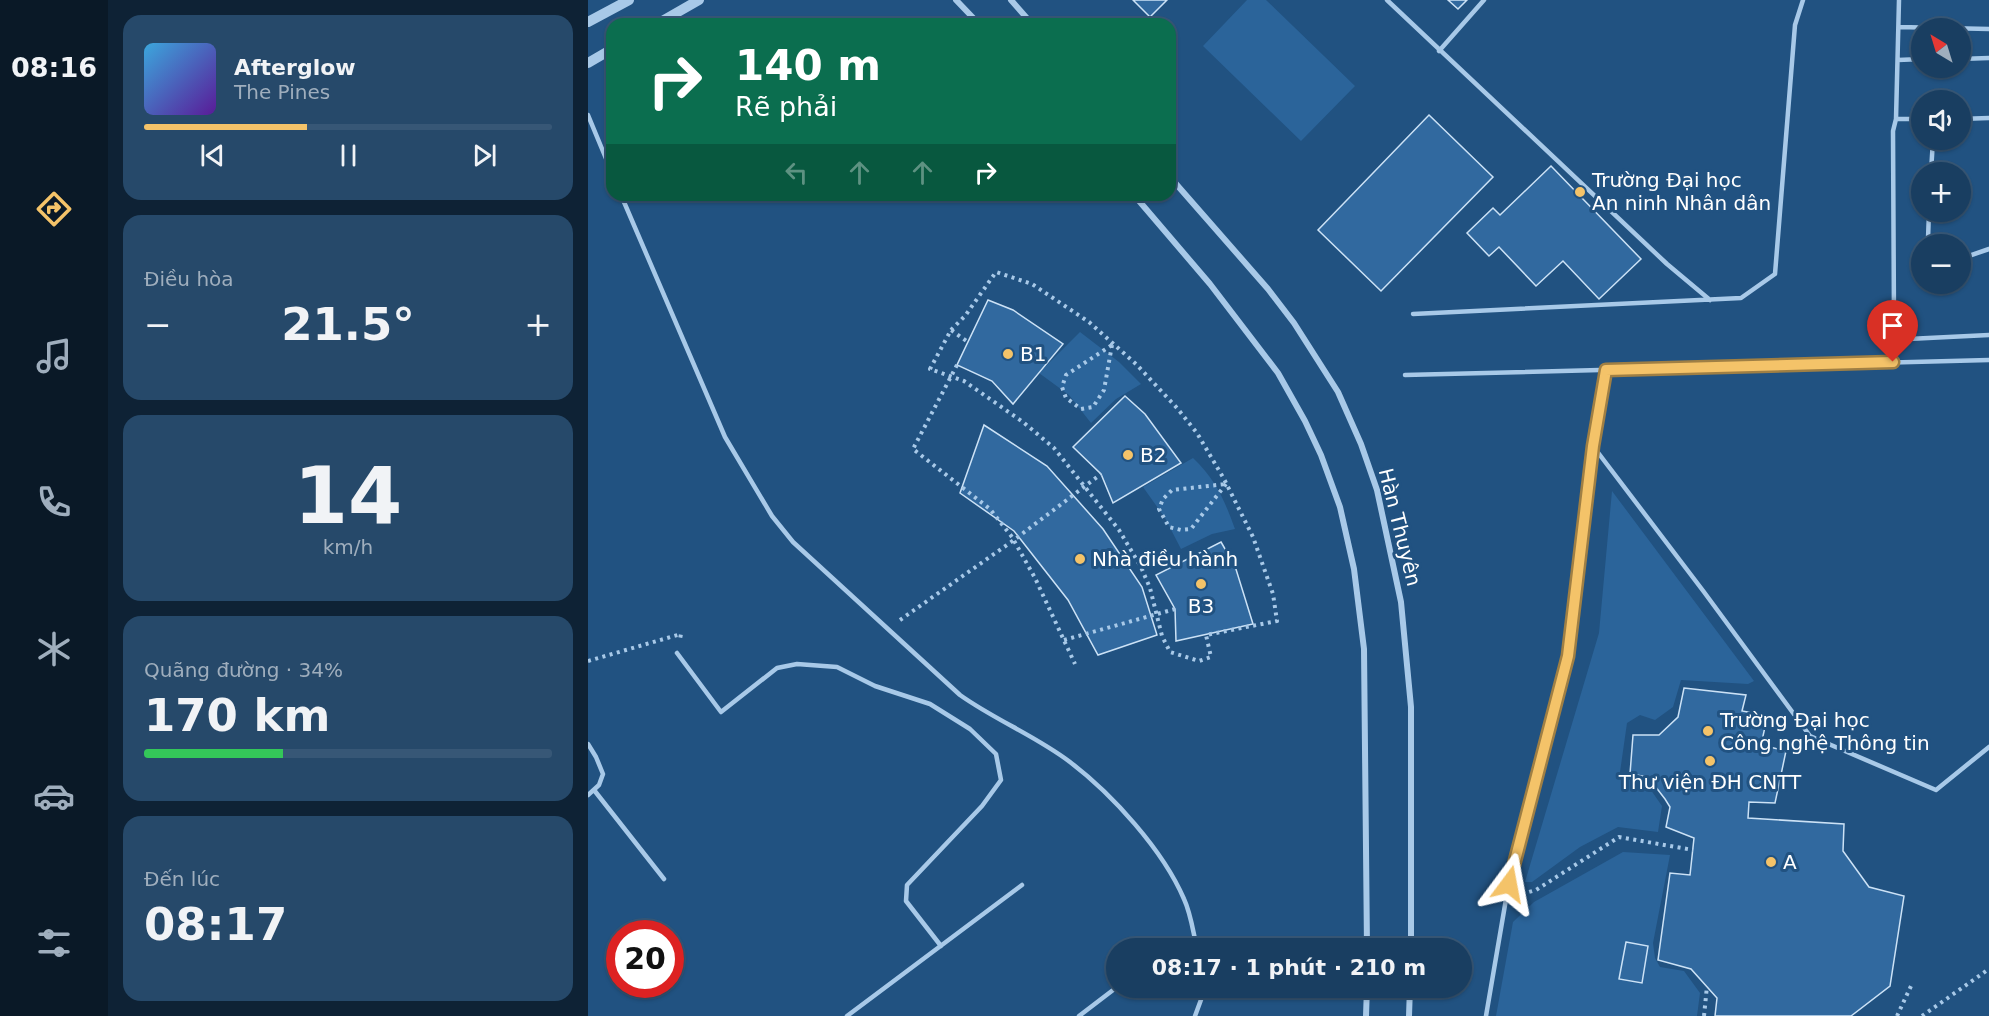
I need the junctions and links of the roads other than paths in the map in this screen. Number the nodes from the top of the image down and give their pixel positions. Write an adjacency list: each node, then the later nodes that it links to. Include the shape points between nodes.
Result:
1 (629, 0): 12 (street)
2 (699, 0): 9 (street)
3 (956, 0): 10 (street)
4 (1011, 0): 11 (street)
5 (1387, 0): 15 (lane)
6 (1484, 0): 15 (lane)
7 (1803, 0): 33 (lane, via 1795,25 1775,274 1741,298)
8 (1899, 0): 13 (lane)
9 (668, 18)
10 (973, 18)
11 (1027, 18)
12 (588, 22)
13 (1899, 27): 14 (lane); 20 (lane)
14 (1989, 28)
15 (1439, 51): 33 (lane)
16 (606, 52): 21 (street)
17 (1971, 58): 18 (lane)
18 (1989, 58)
19 (1911, 59): 20 (lane)
20 (1898, 60): 24 (lane)
21 (588, 63)
22 (588, 115): 27 (lane)
23 (1989, 118): 26 (lane)
24 (1896, 119): 25 (lane); 35 (lane, via 1894,323 1908,339)
25 (1911, 119)
26 (1971, 119)
27 (606, 158)
28 (1176, 184): 49 (street, Hàn Thuyên, via 1294,323 1338,393 1377,490 1401,602 1411,707)
29 (624, 201): 47 (lane, via 726,437 772,516 792,542 960,695 1069,761 1106,793 1130,817 1176,882)
30 (1139, 201): 48 (street, via 1210,284 1278,373 1317,446 1340,507 1354,569 1364,649)
31 (1989, 249): 32 (lane)
32 (1971, 255)
33 (1710, 300): 34 (lane)
34 (1413, 314)
35 (1989, 335)
36 (1989, 360): 37 (lane)
37 (1606, 370): 38 (lane); 39 (lane)
38 (1405, 375)
39 (1593, 446): 42 (lane, via 1810,736 1936,790); 60 (lane, via 1568,656 1511,870)
40 (677, 653): 50 (lane, via 721,712 777,668 797,664 837,667 875,686 930,704 970,729 996,754 1000,780 982,806 907,885 906,901)
41 (588, 744): 43 (lane, via 603,774)
42 (1989, 747)
43 (594, 790): 44 (lane); 45 (lane)
44 (588, 795)
45 (664, 879)
46 (1022, 885): 50 (lane)
47 (1194, 938)
48 (1366, 938)
49 (1411, 938)
50 (941, 946): 55 (lane)
51 (1106, 995): 56 (lane)
52 (1202, 998): 57 (lane)
53 (1366, 998): 58 (street)
54 (1410, 998): 59 (street)
55 (847, 1016)
56 (1079, 1016)
57 (1195, 1016)
58 (1366, 1016)
59 (1409, 1016)
60 (1485, 1016)

